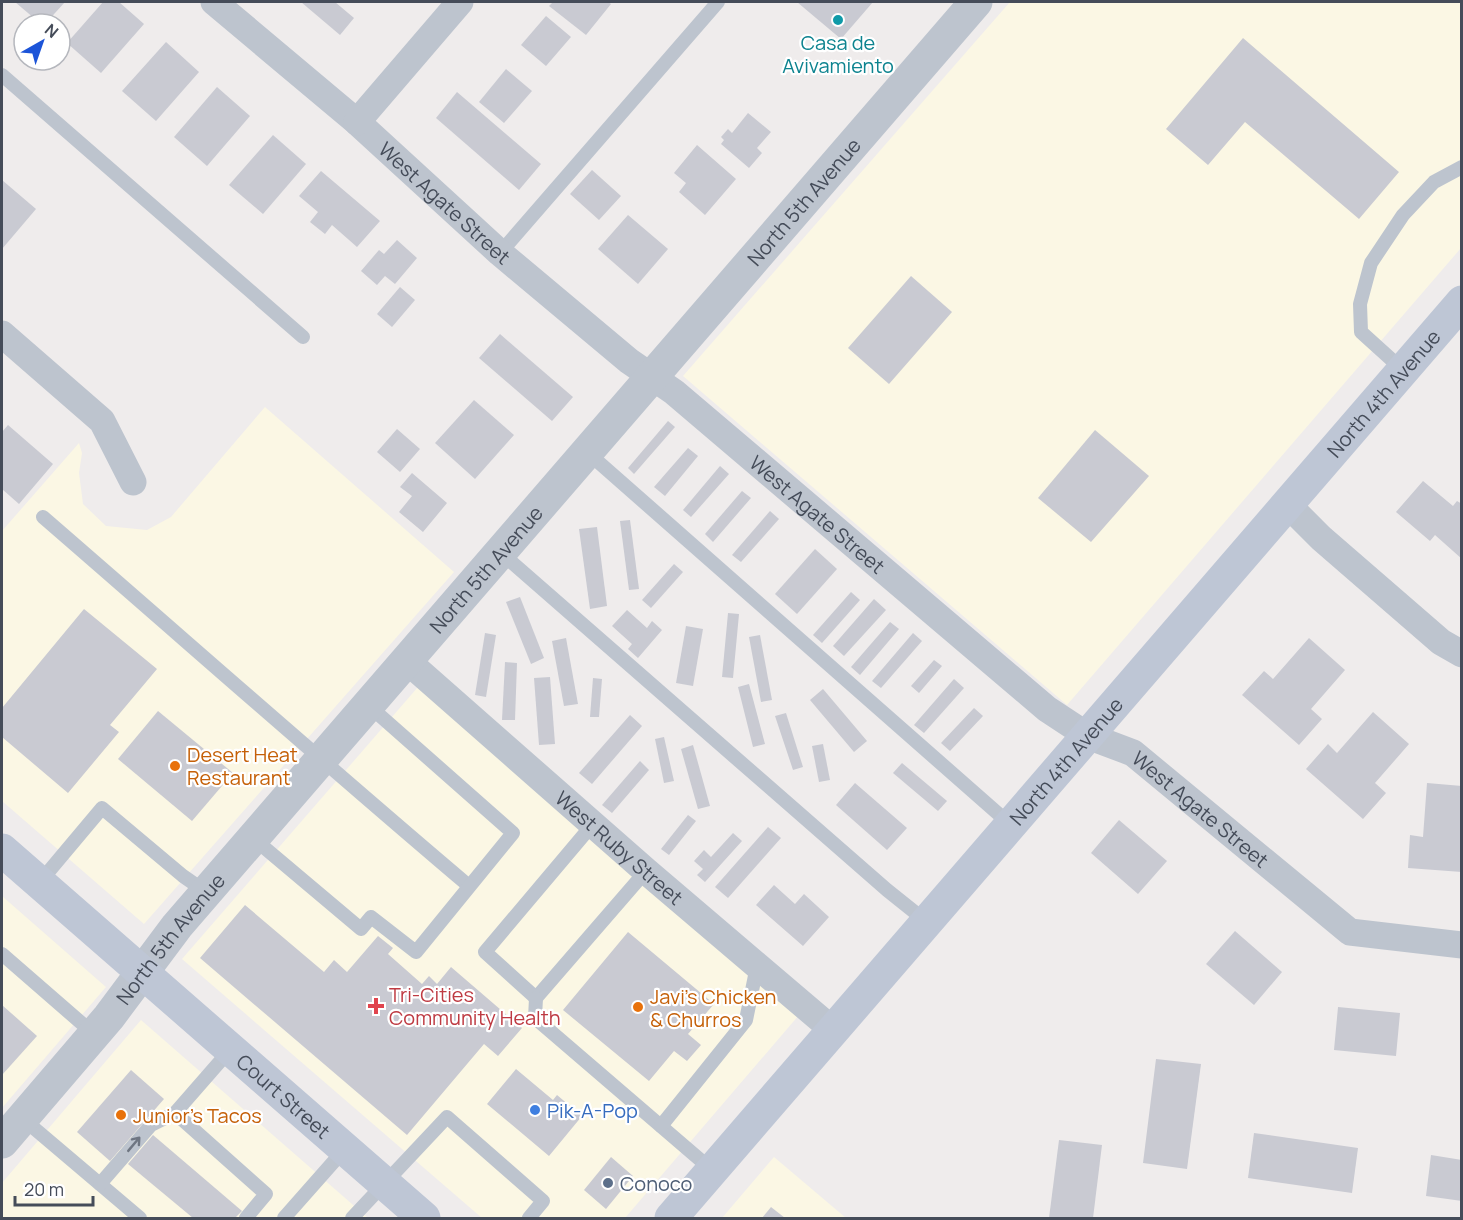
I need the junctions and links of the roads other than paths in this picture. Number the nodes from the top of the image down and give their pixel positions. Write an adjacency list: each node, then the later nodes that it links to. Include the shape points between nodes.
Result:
1 (214, 2): 6 (street, West Agate Street)
2 (460, 2): 6 (street)
3 (718, 2): 8 (lane)
4 (976, 2): 13 (street, North 5th Avenue)
5 (2, 75): 11 (lane)
6 (357, 122): 8 (street, West Agate Street)
7 (1461, 167): 12 (lane, via 1426,190 1403,215 1371,263 1360,304 1361,332)
8 (500, 253): 13 (street, West Agate Street)
9 (1461, 302): 12 (main road, North 4th Avenue)
10 (2, 334): 15 (street, via 102,421)
11 (303, 337)
12 (1404, 370): 16 (main road, North 4th Avenue)
13 (651, 377): 14 (street, North 5th Avenue); 22 (street, West Agate Street, via 681,398 1047,709)
14 (586, 452): 18 (street, North 5th Avenue); 25 (lane)
15 (134, 482)
16 (1287, 504): 19 (street, via 1441,642); 22 (main road, North 4th Avenue)
17 (43, 517): 23 (lane)
18 (500, 552): 20 (street, North 5th Avenue); 32 (lane)
19 (1461, 654)
20 (406, 660): 21 (street, North 5th Avenue); 24 (street, West Ruby Street)
21 (368, 705): 23 (street, North 5th Avenue); 30 (lane, via 513,833)
22 (1088, 736): 25 (main road, North 4th Avenue); 33 (street, West Agate Street, via 1133,753 1350,932)
23 (321, 759): 26 (street, North 5th Avenue); 30 (lane)
24 (593, 824): 28 (street, West Ruby Street); 37 (lane, via 485,952)
25 (1011, 825): 32 (main road, North 4th Avenue)
26 (253, 838): 30 (lane, via 361,929 371,917 416,951); 31 (street, North 5th Avenue)
27 (5, 861): 29 (main road, Court Street)
28 (646, 871): 35 (street, West Ruby Street); 37 (lane)
29 (39, 883): 31 (lane, via 102,808); 36 (main road, Court Street)
30 (469, 886)
31 (206, 892): 36 (street, North 5th Avenue)
32 (927, 922): 38 (main road, North 4th Avenue)
33 (1461, 945)
34 (2, 954): 39 (lane)
35 (757, 966): 38 (street, West Ruby Street); 43 (lane, via 746,1020)
36 (143, 972): 39 (street, North 5th Avenue); 40 (main road, Court Street)
37 (536, 998): 43 (lane, via 535,1018)
38 (834, 1031): 46 (main road, North 4th Avenue)
39 (94, 1034): 42 (street, North 5th Avenue)
40 (230, 1050): 41 (lane); 45 (main road, Court Street)
41 (174, 1113): 47 (lane, one-way to 41, via 151,1125); 50 (lane, via 267,1194)
42 (22, 1118): 44 (street, North 5th Avenue); 47 (lane)
43 (661, 1126): 46 (lane)
44 (2, 1142)
45 (344, 1150): 48 (main road, Court Street); 51 (lane)
46 (713, 1171): 55 (main road, North 4th Avenue)
47 (100, 1184): 49 (lane)
48 (383, 1184): 52 (lane); 53 (main road, Court Street); 54 (lane, via 447,1117 543,1202)
49 (140, 1218)
50 (246, 1218)
51 (284, 1218)
52 (352, 1218)
53 (424, 1218)
54 (529, 1218)
55 (671, 1218)

